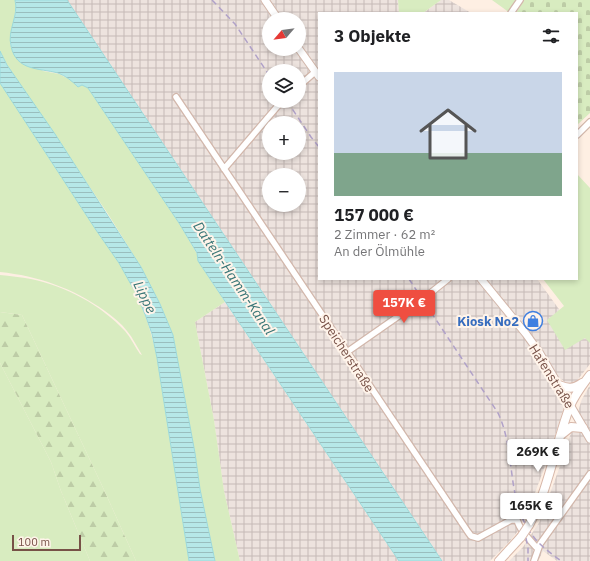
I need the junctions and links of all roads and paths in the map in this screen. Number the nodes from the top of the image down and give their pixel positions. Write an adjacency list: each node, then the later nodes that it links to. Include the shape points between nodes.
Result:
1 (265, 0): 3 (street)
2 (520, 0): 4 (street)
3 (273, 12)
4 (512, 12)
5 (304, 56): 6 (street)
6 (317, 74): 7 (street)
7 (306, 81)
8 (176, 97): 12 (street, Speicherstraße)
9 (276, 108): 12 (street)
10 (590, 122): 11 (street)
11 (578, 134)
12 (224, 169): 15 (street, Speicherstraße)
13 (447, 280): 15 (street)
14 (482, 280): 18 (street, Hafenstraße, via 526,334)
15 (347, 352): 24 (street, Speicherstraße, via 471,536 481,538 511,520 517,520)
16 (590, 374): 17 (main road)
17 (585, 382): 18 (main road, via 573,388); 19 (main road)
18 (559, 385): 19 (street, Hafenstraße)
19 (571, 405): 20 (street, Hafenstraße); 21 (main road)
20 (583, 428): 21 (main road, via 571,427); 22 (street, Hafenstraße)
21 (561, 436): 25 (main road, bridge, via 534,515 521,537)
22 (590, 439)
23 (590, 474): 24 (street)
24 (538, 549): 26 (street)
25 (499, 561)
26 (534, 561)

